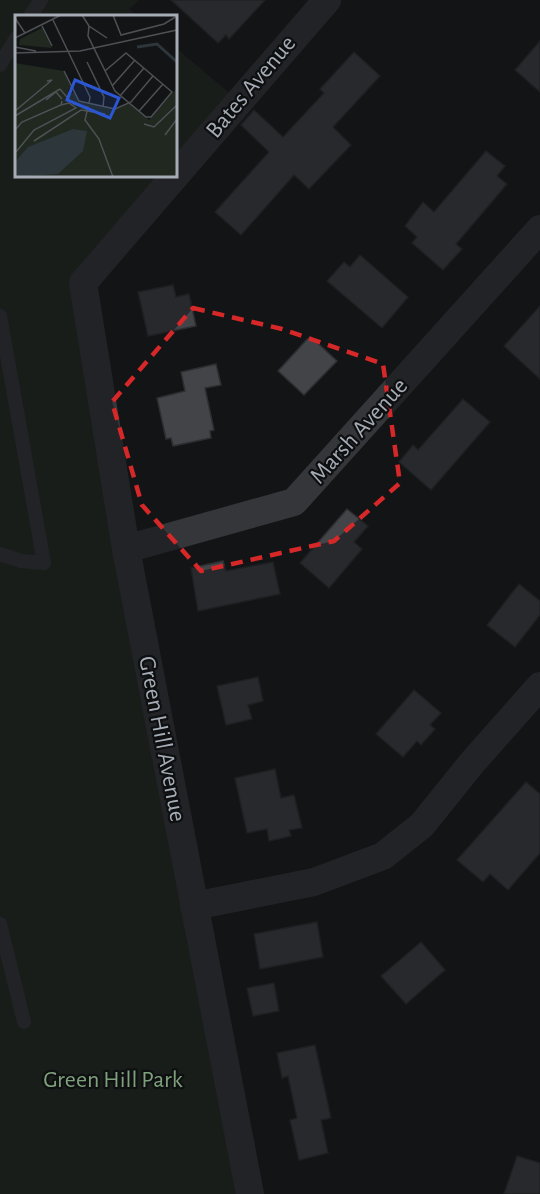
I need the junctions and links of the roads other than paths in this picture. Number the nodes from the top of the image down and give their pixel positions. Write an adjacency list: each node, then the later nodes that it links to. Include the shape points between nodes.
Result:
1 (41, 0): 3 (lane)
2 (327, 0): 6 (street, Bates Avenue)
3 (31, 15)
4 (15, 40): 5 (lane)
5 (0, 65)
6 (177, 173)
7 (173, 177): 9 (street, Bates Avenue)
8 (540, 228): 11 (street, Marsh Avenue, via 294,502)
9 (83, 283): 11 (street, Green Hill Avenue)
10 (0, 316): 12 (lane, via 44,563)
11 (126, 549): 14 (street, Green Hill Avenue)
12 (0, 554)
13 (540, 686): 14 (street, via 422,825 383,856 314,882)
14 (194, 906): 17 (street, Green Hill Avenue)
15 (0, 924): 16 (lane)
16 (24, 1022)
17 (250, 1194)

